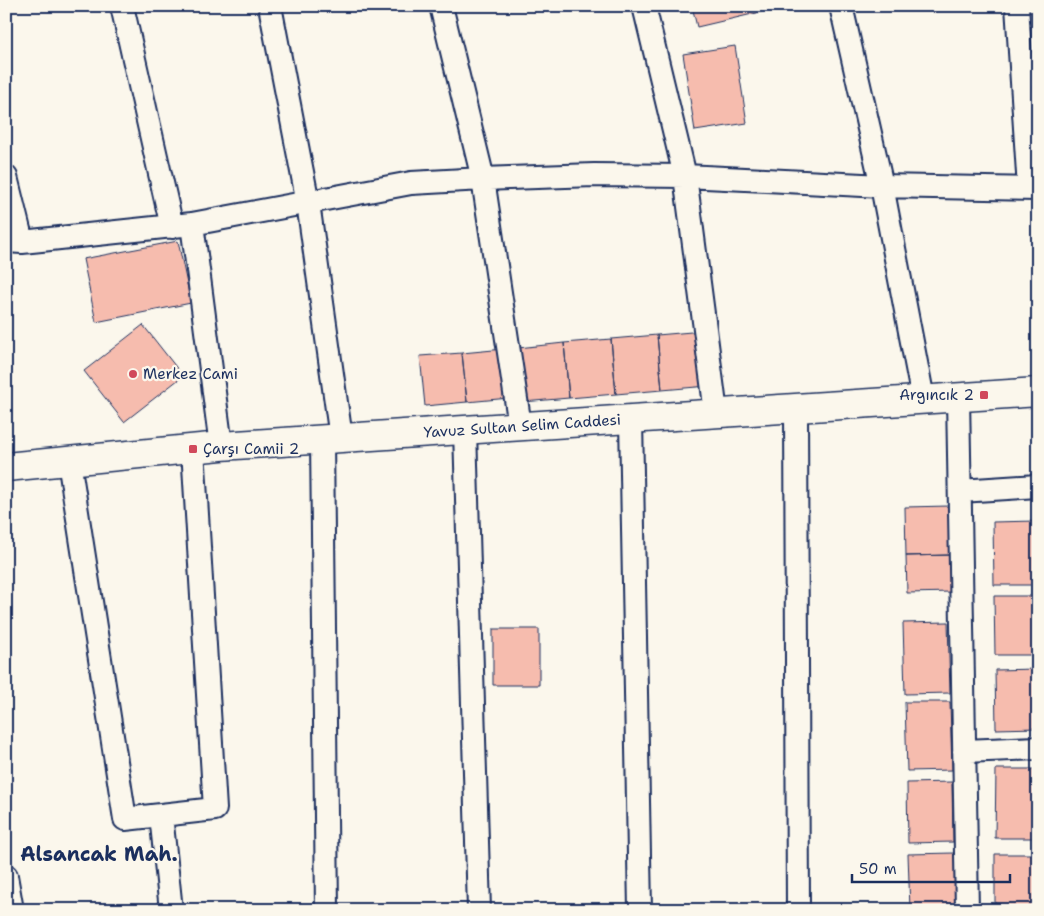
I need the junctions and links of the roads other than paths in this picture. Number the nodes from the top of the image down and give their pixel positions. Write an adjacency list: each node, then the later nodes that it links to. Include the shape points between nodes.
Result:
1 (122, 6): 13 (street)
2 (270, 6): 12 (street)
3 (441, 6): 9 (street)
4 (644, 6): 7 (street)
5 (841, 6): 10 (street)
6 (1017, 6): 11 (street)
7 (685, 176): 9 (street); 10 (street); 19 (street)
8 (6, 177): 14 (street)
9 (483, 179): 12 (street, via 411,183); 21 (street)
10 (882, 186): 11 (street); 17 (street)
11 (1034, 189)
12 (308, 203): 13 (street); 23 (street)
13 (182, 226): 14 (street); 24 (street)
14 (14, 242)
15 (1038, 392): 16 (main road, Yavuz Sultan Selim Caddesi)
16 (958, 397): 17 (main road, Yavuz Sultan Selim Caddesi); 29 (street)
17 (923, 400): 18 (main road, Yavuz Sultan Selim Caddesi)
18 (796, 408): 19 (main road, Yavuz Sultan Selim Caddesi); 39 (street)
19 (716, 413): 20 (main road, Yavuz Sultan Selim Caddesi)
20 (632, 419): 21 (main road, Yavuz Sultan Selim Caddesi); 38 (street)
21 (520, 426): 22 (main road, Yavuz Sultan Selim Caddesi)
22 (465, 430): 23 (main road, Yavuz Sultan Selim Caddesi); 37 (street)
23 (331, 439): 24 (main road, Yavuz Sultan Selim Caddesi); 36 (street)
24 (221, 446): 25 (main road, Yavuz Sultan Selim Caddesi)
25 (193, 449): 26 (main road, Yavuz Sultan Selim Caddesi); 32 (street, via 215,809)
26 (69, 461): 27 (main road, Yavuz Sultan Selim Caddesi); 32 (street, via 125,819)
27 (6, 467)
28 (1038, 486): 29 (street)
29 (960, 491): 31 (street)
30 (1038, 748): 31 (street)
31 (964, 751): 40 (street)
32 (161, 815): 35 (street)
33 (6, 876): 34 (street)
34 (12, 910)
35 (171, 910)
36 (327, 910)
37 (479, 910)
38 (640, 910)
39 (798, 910)
40 (967, 910)

